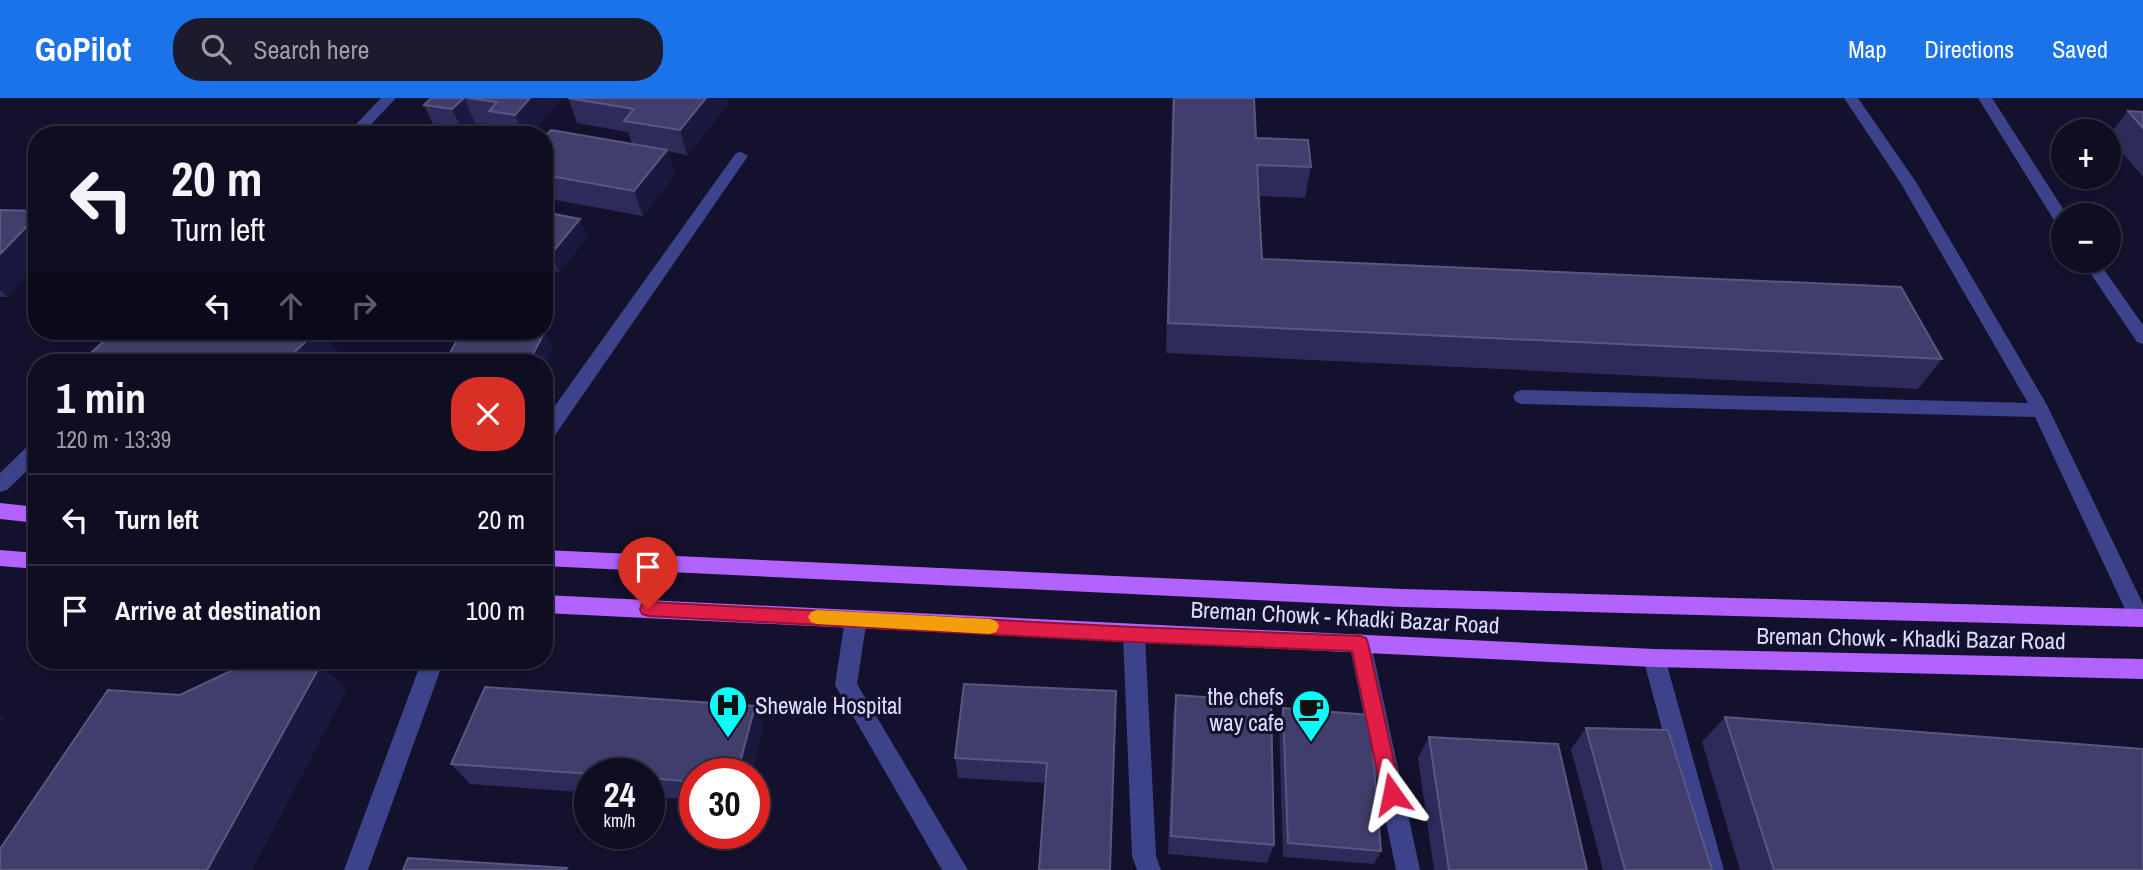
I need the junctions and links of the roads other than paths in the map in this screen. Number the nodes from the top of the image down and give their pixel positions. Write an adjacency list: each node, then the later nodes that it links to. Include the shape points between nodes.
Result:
1 (389, 98): 4 (street)
2 (1851, 98): 10 (street, via 1908,182)
3 (1985, 98): 6 (street)
4 (361, 126)
5 (741, 156): 11 (street)
6 (2052, 203)
7 (2098, 273): 8 (street)
8 (2143, 338)
9 (1522, 397): 10 (street)
10 (2041, 410): 20 (street)
11 (553, 423)
12 (28, 458): 13 (street)
13 (0, 485)
14 (0, 511): 15 (main road)
15 (28, 514)
16 (0, 558): 18 (main road)
17 (553, 558): 20 (main road, Breman Chowk - Khadki Bazar Road, via 1402,598)
18 (28, 560)
19 (553, 604): 21 (main road, Breman Chowk - Khadki Bazar Road)
20 (2141, 618)
21 (856, 619): 22 (main road, Breman Chowk - Khadki Bazar Road); 28 (street, via 846,685)
22 (1133, 635): 23 (main road, Breman Chowk - Khadki Bazar Road); 29 (street, via 1144,856)
23 (1360, 643): 24 (main road, Breman Chowk - Khadki Bazar Road); 30 (street)
24 (1654, 658): 26 (main road, Breman Chowk - Khadki Bazar Road); 31 (street)
25 (430, 669): 27 (street)
26 (2143, 669)
27 (356, 870)
28 (956, 870)
29 (1149, 870)
30 (1408, 870)
31 (1712, 870)

